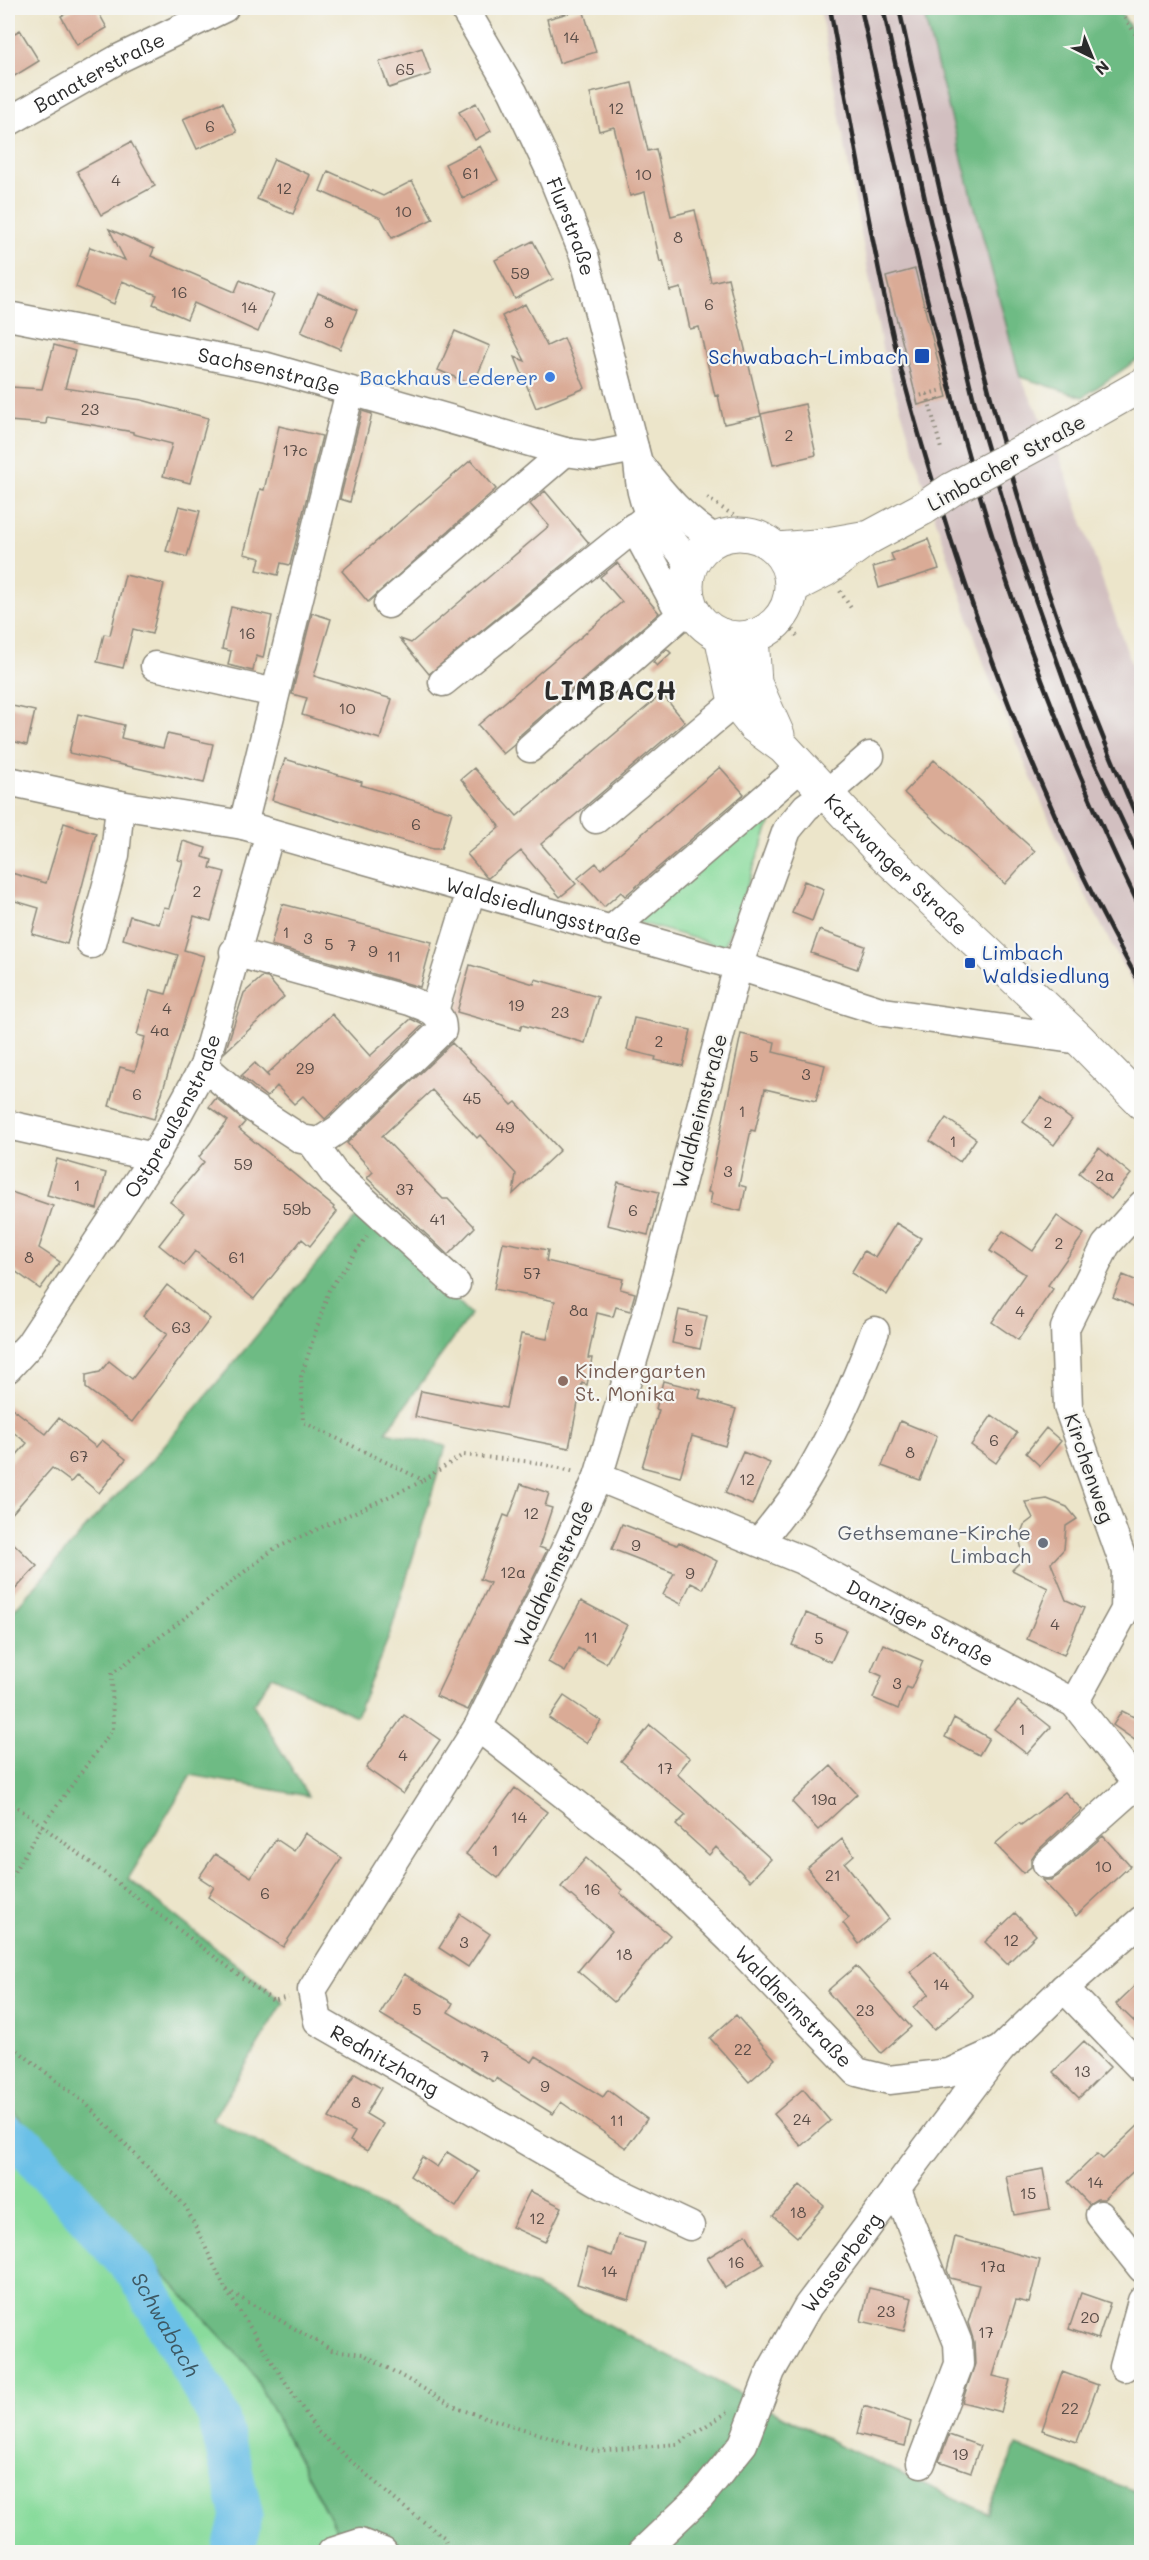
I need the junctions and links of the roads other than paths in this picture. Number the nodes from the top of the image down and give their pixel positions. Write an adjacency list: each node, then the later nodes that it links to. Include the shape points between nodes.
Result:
1 (224, 8): 3 (street, Banaterstraße, via 120,58)
2 (469, 11): 8 (street, Flurstraße, via 513,92 584,255)
3 (8, 122)
4 (8, 316): 6 (street, Sachsenstraße, via 267,367)
5 (1142, 385): 10 (main road, Limbacher Straße, bridge)
6 (350, 391): 7 (street, Sachsenstraße); 19 (street, Ostpreußenstraße)
7 (565, 452): 8 (street, Sachsenstraße); 15 (street)
8 (636, 456): 9 (street, Flurstraße)
9 (651, 514): 11 (street, Flurstraße, via 692,524); 13 (street, Flurstraße); 18 (street); 21 (street, via 681,615)
10 (870, 537): 12 (main road, Limbacher Straße, via 816,546); 14 (main road, Limbacher Straße, via 825,570)
11 (715, 539): 12 (main road, via 736,534); 13 (main road, via 700,550)
12 (774, 539): 14 (main road, via 788,567)
13 (690, 566): 16 (main road, via 687,588 692,609 705,626)
14 (796, 598): 16 (main road, via 772,626)
15 (388, 604)
16 (750, 637): 20 (main road, Katzwanger Straße); 23 (main road, Katzwanger Straße, via 755,683)
17 (155, 666): 19 (street)
18 (443, 681)
19 (275, 693): 28 (street, Ostpreußenstraße)
20 (735, 702): 23 (main road, Katzwanger Straße, via 754,726); 27 (street)
21 (530, 748)
22 (870, 756): 25 (street, Waldheimstraße)
23 (793, 757): 25 (main road, Katzwanger Straße); 30 (street)
24 (8, 781): 26 (street, Waldsiedlungsstraße)
25 (825, 793): 33 (street, Waldheimstraße, via 806,807 787,830); 35 (main road, Katzwanger Straße, via 877,848)
26 (120, 806): 28 (street, Waldsiedlungsstraße); 31 (street, via 115,855)
27 (596, 819)
28 (256, 829): 29 (street, Waldsiedlungsstraße); 32 (street, Ostpreußenstraße)
29 (471, 891): 30 (street, Waldsiedlungsstraße); 34 (street)
30 (610, 931): 33 (street, Waldsiedlungsstraße)
31 (91, 944)
32 (234, 952): 34 (street); 36 (street, Ostpreußenstraße)
33 (738, 966): 35 (street, Waldsiedlungsstraße, via 884,1012); 45 (street, Waldheimstraße, via 647,1313)
34 (434, 1011): 39 (street, via 442,1023 437,1037 339,1129 319,1142)
35 (1080, 1040): 37 (main road, Katzwanger Straße)
36 (204, 1066): 39 (street, via 249,1105 301,1139); 40 (street, Ostpreußenstraße)
37 (1142, 1103)
38 (8, 1125): 40 (street)
39 (311, 1140): 42 (street, via 334,1173)
40 (154, 1157): 44 (street, Ostpreußenstraße, via 29,1345)
41 (1142, 1204): 47 (street, Kirchenweg, via 1106,1245 1065,1328 1068,1407 1126,1570 1125,1610)
42 (456, 1284)
43 (875, 1331): 46 (street, via 860,1372 806,1480)
44 (8, 1368)
45 (587, 1475): 46 (street, Danziger Straße); 48 (street, Waldheimstraße, via 563,1554)
46 (759, 1542): 47 (street, Danziger Straße, via 802,1560)
47 (1074, 1703): 49 (street, Danziger Straße)
48 (478, 1727): 53 (street, Waldheimstraße, via 650,1861 857,2073 889,2080 949,2073); 57 (street, Rednitzhang, via 312,1989 318,2021 607,2187)
49 (1139, 1786): 50 (street)
50 (1047, 1864)
51 (1142, 1920): 52 (street, Wasserberg)
52 (1064, 1988): 53 (street, Wasserberg); 54 (street)
53 (1000, 2050): 55 (street, Wasserberg)
54 (1142, 2069)
55 (896, 2187): 61 (street, via 958,2343 959,2364); 64 (street, Wasserberg, via 808,2306 771,2371 743,2444 701,2496)
56 (1100, 2215): 58 (street)
57 (690, 2226)
58 (1142, 2268)
59 (1142, 2301): 60 (street)
60 (1124, 2367)
61 (921, 2463)
62 (332, 2553): 63 (street, via 360,2543)
63 (383, 2553)
64 (642, 2553)

